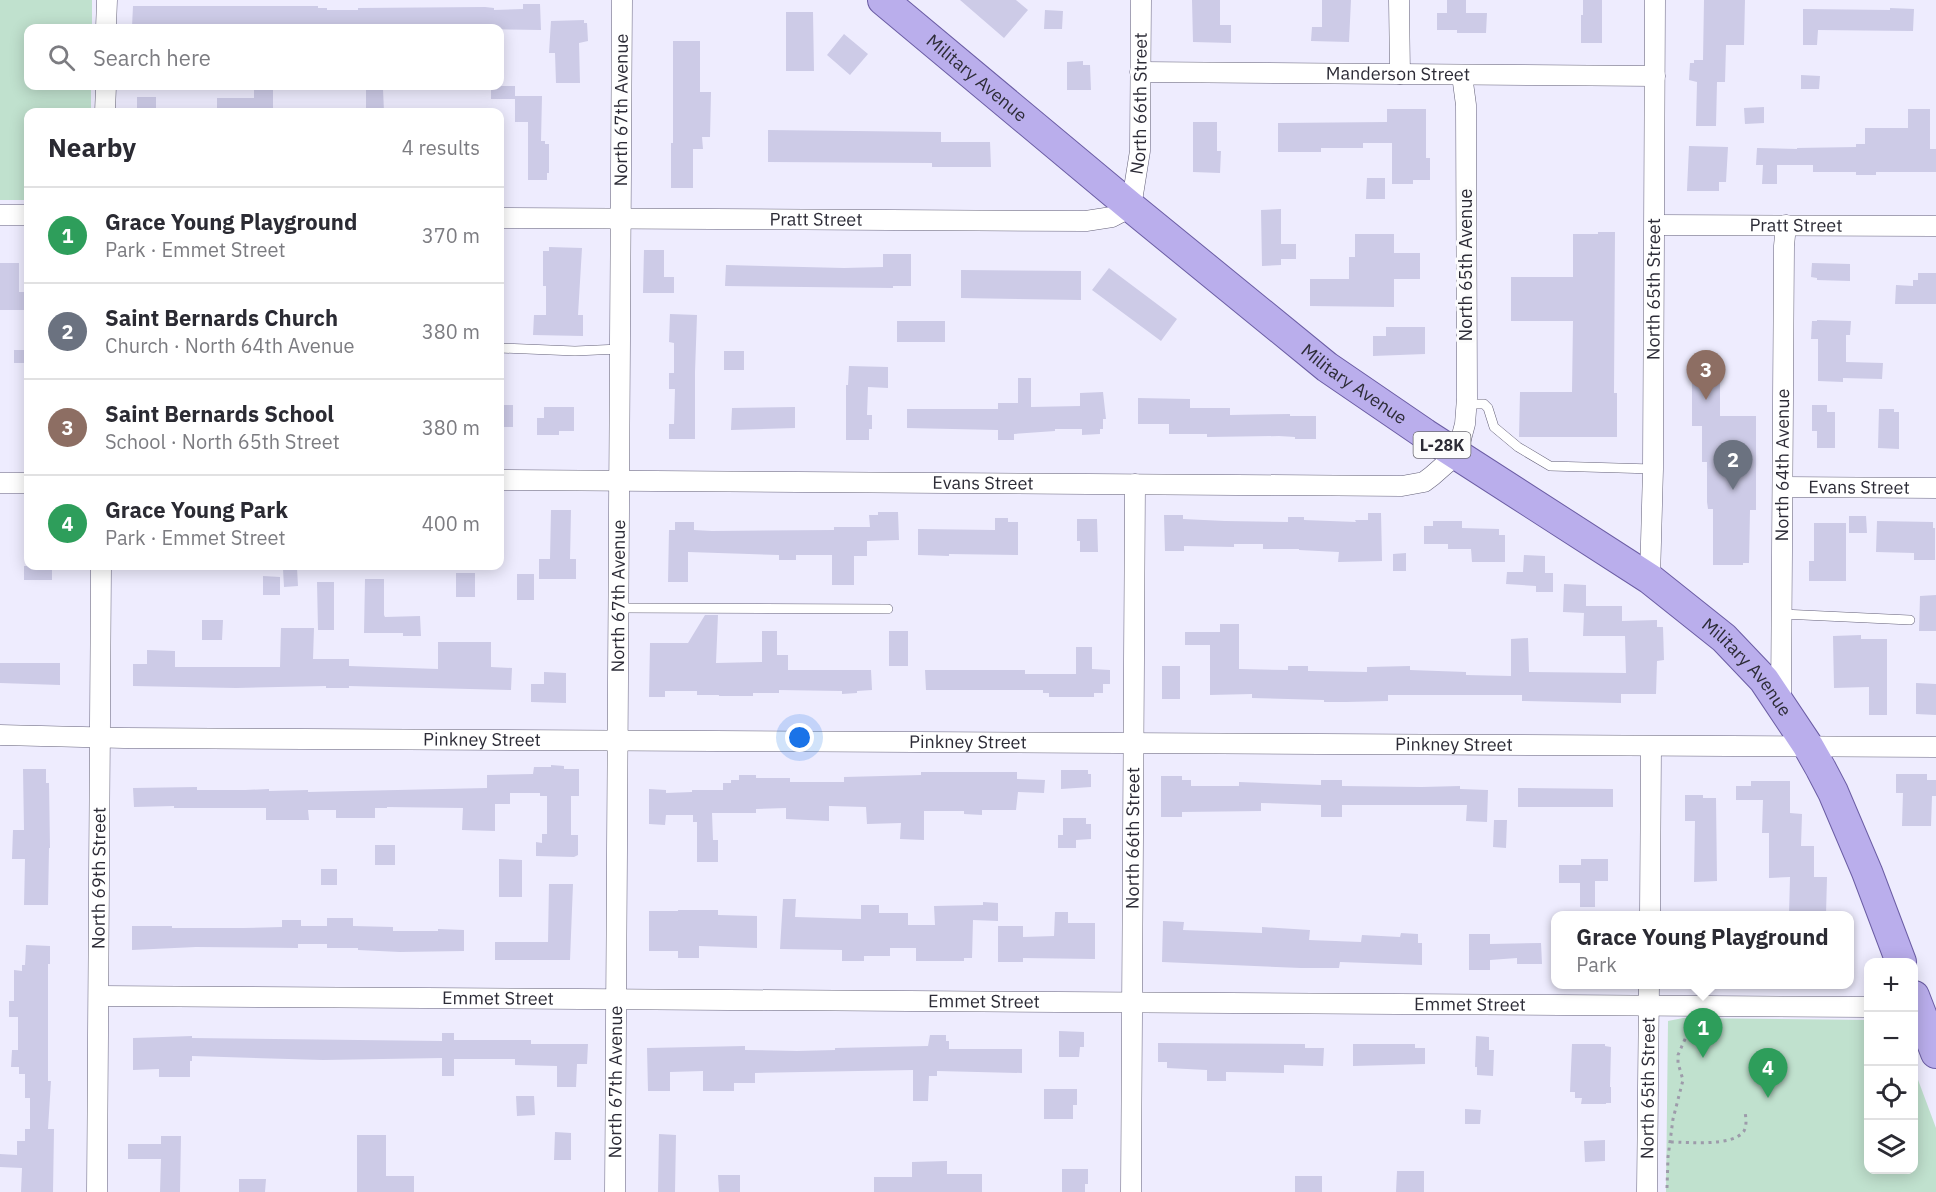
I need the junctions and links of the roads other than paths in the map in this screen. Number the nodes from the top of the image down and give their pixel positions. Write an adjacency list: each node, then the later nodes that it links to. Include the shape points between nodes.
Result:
1 (107, 0): 7 (street)
2 (622, 0): 18 (street, North 67th Avenue)
3 (883, 0): 14 (main road, Military Avenue / L-28K)
4 (1141, 0): 8 (street, North 66th Street)
5 (1399, 0): 9 (street)
6 (1655, 0): 11 (street, North 65th Street)
7 (106, 24)
8 (1140, 72): 9 (street, Manderson Street); 14 (street, North 66th Street, via 1140,151)
9 (1400, 74): 10 (street, Manderson Street)
10 (1462, 75): 11 (street, Manderson Street); 24 (street, North 65th Avenue, via 1466,105)
11 (1655, 76): 19 (street, North 65th Street)
12 (106, 90): 13 (street)
13 (105, 108)
14 (1131, 207): 18 (street, Pratt Street, via 1112,217 1086,221); 25 (main road, Military Avenue / L-28K, via 1328,367)
15 (0, 215): 16 (street)
16 (24, 215)
17 (504, 218): 18 (street, Pratt Street)
18 (621, 219): 23 (street, North 67th Avenue)
19 (1654, 225): 20 (street, Pratt Street); 26 (street, North 65th Street)
20 (1786, 225): 21 (street, Pratt Street); 32 (street, North 64th Avenue)
21 (1936, 226)
22 (504, 348): 23 (lane)
23 (620, 349): 28 (street, North 67th Avenue)
24 (1466, 404): 25 (street, North 65th Avenue); 26 (lane, via 1484,404 1494,427 1550,466)
25 (1457, 454): 31 (street, Evans Street, via 1424,482 1402,486); 35 (main road, Military Avenue / L-28K)
26 (1653, 469): 35 (street, North 65th Street)
27 (504, 480): 28 (street, Evans Street)
28 (620, 481): 31 (street, Evans Street); 36 (street, North 67th Avenue)
29 (0, 483): 30 (street)
30 (24, 483)
31 (1135, 484): 44 (street, North 66th Street)
32 (1783, 487): 33 (street, Evans Street); 38 (street, North 64th Avenue)
33 (1936, 488)
34 (101, 570): 42 (street, North 69th Street)
35 (1650, 579): 40 (main road, Military Avenue / L-28K, via 1724,638 1764,680)
36 (618, 608): 37 (lane); 43 (street, North 67th Avenue)
37 (888, 609)
38 (1782, 614): 39 (lane); 40 (street, North 64th Avenue)
39 (1911, 620)
40 (1781, 705): 45 (main road, Military Avenue / L-28K)
41 (0, 735): 42 (street, Pinkney Street)
42 (100, 737): 43 (street, Pinkney Street); 51 (street, North 69th Street)
43 (617, 741): 44 (street, Pinkney Street); 52 (street, North 67th Avenue)
44 (1135, 743): 46 (street, Pinkney Street); 53 (street, North 66th Street)
45 (1808, 746): 46 (street, Pinkney Street); 47 (street, Pinkney Street); 49 (main road, Military Avenue / L-28K, via 1833,792)
46 (1651, 747): 48 (street)
47 (1936, 747)
48 (1650, 911)
49 (1899, 958)
50 (1649, 989): 54 (street, North 65th Street)
51 (99, 996): 52 (street, Emmet Street); 58 (street, North 69th Street)
52 (616, 1000): 53 (street, Emmet Street); 59 (street, North 67th Avenue)
53 (1133, 1002): 54 (street, Emmet Street); 60 (street, North 66th Street)
54 (1649, 1005): 55 (street, Emmet Street); 61 (street, North 65th Street)
55 (1864, 1006)
56 (1918, 1010): 57 (main road)
57 (1936, 1053)
58 (97, 1192)
59 (615, 1192)
60 (1131, 1192)
61 (1647, 1192)

